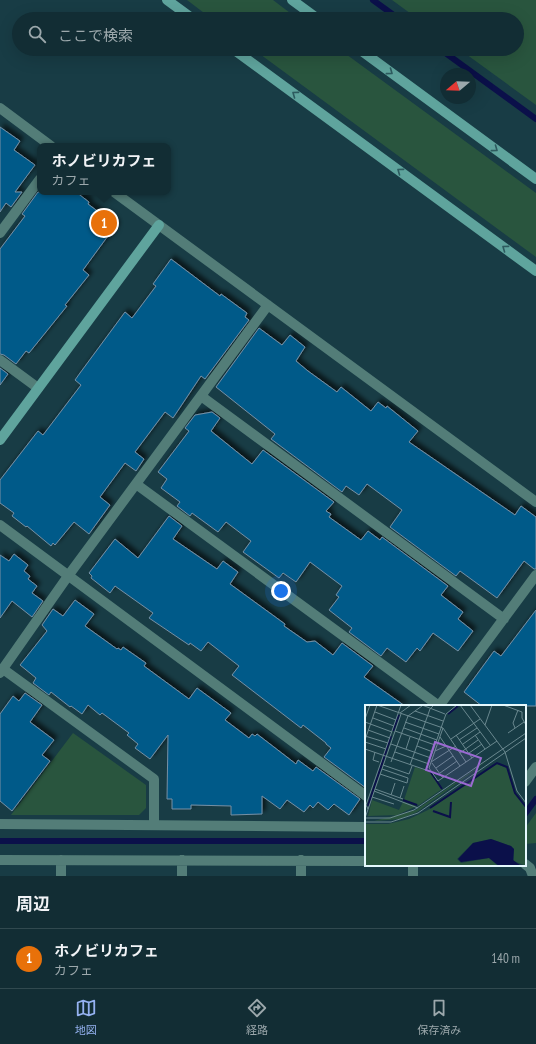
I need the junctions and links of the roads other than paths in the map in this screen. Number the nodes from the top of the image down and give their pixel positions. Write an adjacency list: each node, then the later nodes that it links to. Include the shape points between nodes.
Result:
1 (167, 0): 3 (street)
2 (292, 0): 4 (street)
3 (183, 12)
4 (308, 12)
5 (244, 56): 14 (street, one-way to 5)
6 (369, 56): 9 (street, one-way to 9)
7 (0, 108): 8 (street)
8 (47, 143)
9 (536, 179)
10 (37, 182): 13 (street)
11 (118, 195): 12 (street)
12 (159, 225): 15 (street); 17 (street)
13 (0, 233)
14 (536, 271)
15 (268, 305): 18 (street); 21 (street)
16 (0, 360): 17 (street)
17 (38, 388): 19 (street)
18 (201, 396): 20 (street); 25 (street)
19 (0, 440)
20 (136, 484): 24 (street); 27 (street)
21 (536, 502)
22 (0, 526): 24 (street)
23 (536, 575): 25 (street)
24 (68, 576): 26 (street); 31 (street)
25 (504, 619): 28 (street)
26 (2, 671): 33 (street, via 154,779)
27 (438, 705)
28 (440, 705)
29 (536, 767): 30 (street)
30 (526, 781)
31 (365, 795)
32 (0, 824): 33 (street)
33 (154, 824): 34 (street)
34 (365, 827)
35 (0, 860): 36 (street)
36 (61, 860): 37 (street); 41 (street)
37 (182, 860): 38 (street); 42 (street)
38 (301, 860): 39 (street); 43 (street)
39 (365, 860)
40 (526, 865): 44 (street)
41 (61, 876)
42 (182, 876)
43 (301, 876)
44 (533, 876)

